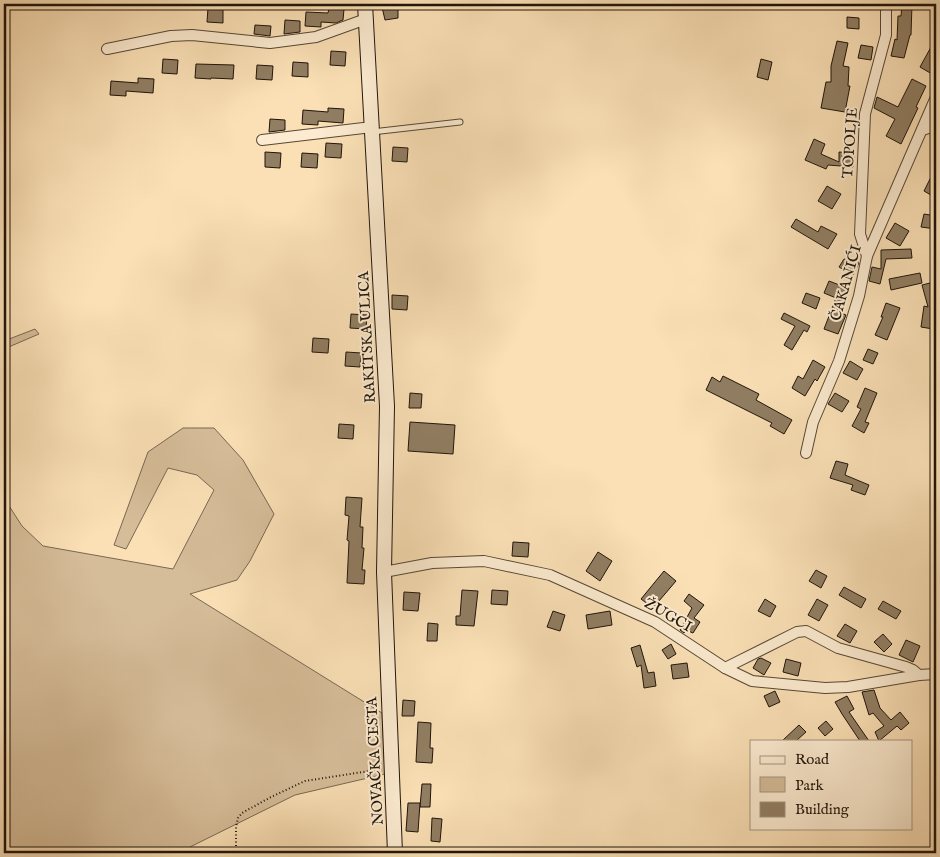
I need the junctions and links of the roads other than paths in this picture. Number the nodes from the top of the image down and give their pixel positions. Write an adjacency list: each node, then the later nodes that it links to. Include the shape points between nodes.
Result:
1 (365, 4): 3 (street, RAKITSKA ULICA)
2 (886, 4): 11 (street, TOPOLJE, via 886,35 865,114 860,234)
3 (366, 19): 4 (street, via 316,37 270,43 192,35 170,36); 8 (street, RAKITSKA ULICA)
4 (106, 49)
5 (936, 96): 9 (street, ČAKANIĆI)
6 (460, 122): 8 (lane)
7 (936, 126): 9 (street)
8 (372, 130): 10 (street); 13 (street, RAKITSKA ULICA, via 387,406)
9 (922, 130): 11 (street, ČAKANIĆI)
10 (262, 140)
11 (867, 256): 12 (street, ČAKANIĆI, via 839,361 813,422)
12 (806, 453)
13 (384, 572): 14 (street, RAKITSKA ULICA); 15 (street, ŽUGCI, via 432,563 484,561 550,575 655,622)
14 (387, 668): 18 (street, NOVAČKA CESTA)
15 (725, 668): 17 (street, ŽUGCI, via 752,681 825,688); 17 (street, via 797,632 806,631 838,648 906,667)
16 (936, 674): 17 (street, ŽUGCI)
17 (919, 675)
18 (395, 853)

